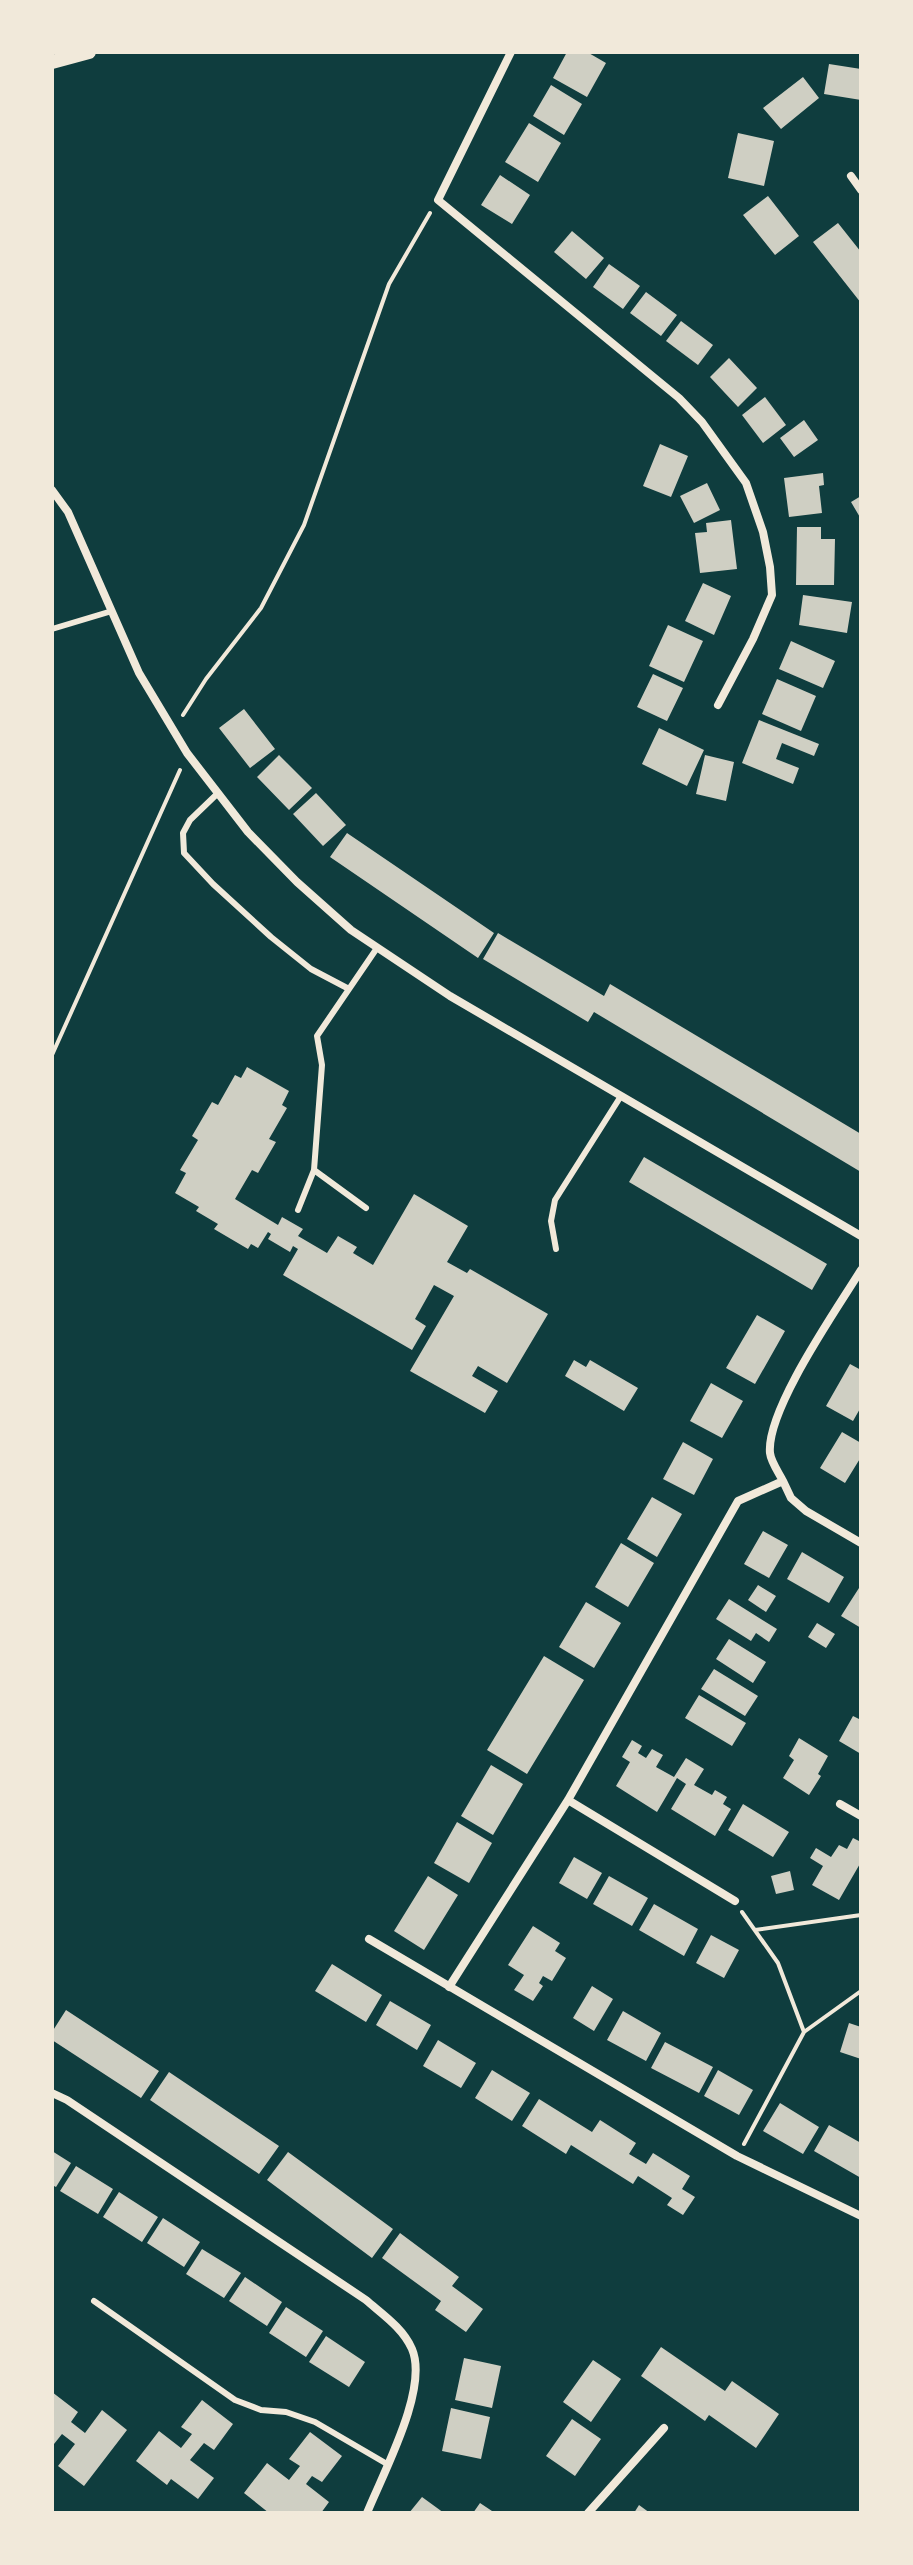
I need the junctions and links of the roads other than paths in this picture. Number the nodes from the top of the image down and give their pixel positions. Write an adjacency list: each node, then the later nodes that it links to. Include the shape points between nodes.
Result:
1 (89, 52): 3 (street)
2 (511, 52): 9 (street, via 438,200 679,398 746,483 763,532 772,595)
3 (52, 62)
4 (851, 176): 5 (street)
5 (861, 190)
6 (52, 490): 7 (street, via 68,512)
7 (112, 611): 8 (lane); 10 (street, via 139,673)
8 (52, 629)
9 (718, 705)
10 (217, 794): 11 (street, via 297,882); 12 (lane, via 190,820 183,833 184,853 271,937 311,969)
11 (377, 948): 12 (lane); 13 (street)
12 (349, 989): 14 (lane, via 317,1036 322,1065)
13 (621, 1096): 17 (street); 18 (lane, via 555,1200 551,1221)
14 (314, 1170): 15 (lane); 16 (lane)
15 (366, 1208)
16 (298, 1210)
17 (861, 1236)
18 (556, 1249)
19 (861, 1270): 20 (street, via 785,1396 772,1429 770,1455)
20 (783, 1481): 21 (street, via 806,1511); 22 (street, via 738,1501)
21 (861, 1543)
22 (568, 1800): 25 (street); 27 (street)
23 (840, 1804): 24 (street)
24 (861, 1816)
25 (735, 1901)
26 (369, 1939): 27 (street)
27 (449, 1987): 29 (street, via 737,2156)
28 (52, 2093): 32 (street, via 366,2300 398,2328 412,2348 418,2370 413,2399)
29 (861, 2216)
30 (94, 2301): 32 (lane, via 235,2400 315,2422)
31 (664, 2428): 34 (street)
32 (387, 2464): 33 (street)
33 (367, 2513)
34 (588, 2513)

